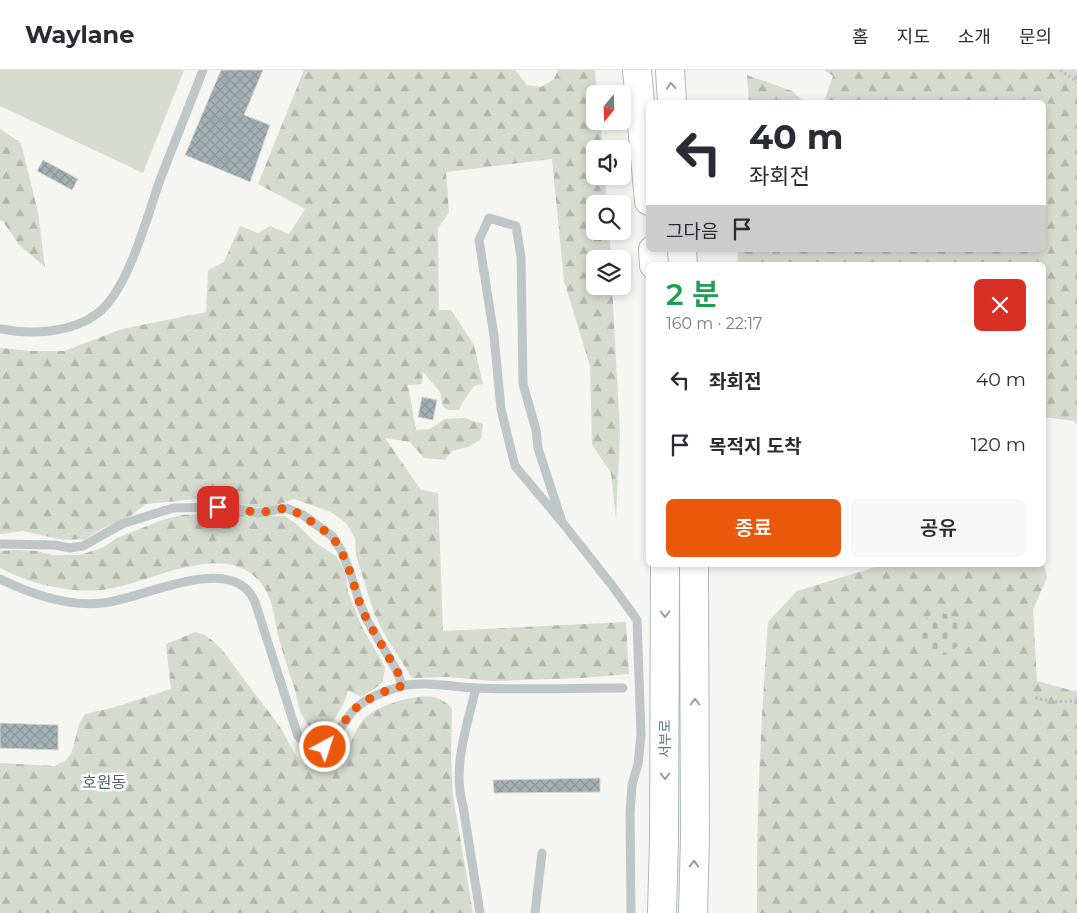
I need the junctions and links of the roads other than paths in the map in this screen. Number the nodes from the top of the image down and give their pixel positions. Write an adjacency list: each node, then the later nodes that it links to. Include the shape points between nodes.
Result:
1 (204, 70): 6 (lane, via 135,252 108,304 84,322 69,327 32,332)
2 (637, 70): 5 (highway)
3 (670, 70): 4 (highway, one-way to 3)
4 (672, 100)
5 (646, 168)
6 (0, 329)
7 (562, 522): 7 (lane, via 538,448 523,384 521,257 516,226 489,218 479,240 501,409 515,466); 18 (lane, via 637,620 641,735 630,813)
8 (0, 544): 12 (lane, via 83,546 122,524 173,508 226,507 258,513 286,508 332,536 350,572 367,620 398,673)
9 (665, 567): 19 (highway, 서부로, one-way to 19)
10 (694, 567): 20 (highway, one-way to 10)
11 (0, 579): 12 (lane, via 79,604 103,604 192,580 214,578 233,581 249,592 255,602 298,736 304,743 317,748 332,741 354,709)
12 (402, 686): 13 (lane, via 429,684)
13 (476, 688): 14 (lane); 16 (lane, via 460,766 460,794)
14 (623, 688)
15 (542, 853): 17 (lane)
16 (480, 913)
17 (535, 913)
18 (631, 913)
19 (662, 913)
20 (693, 913)

